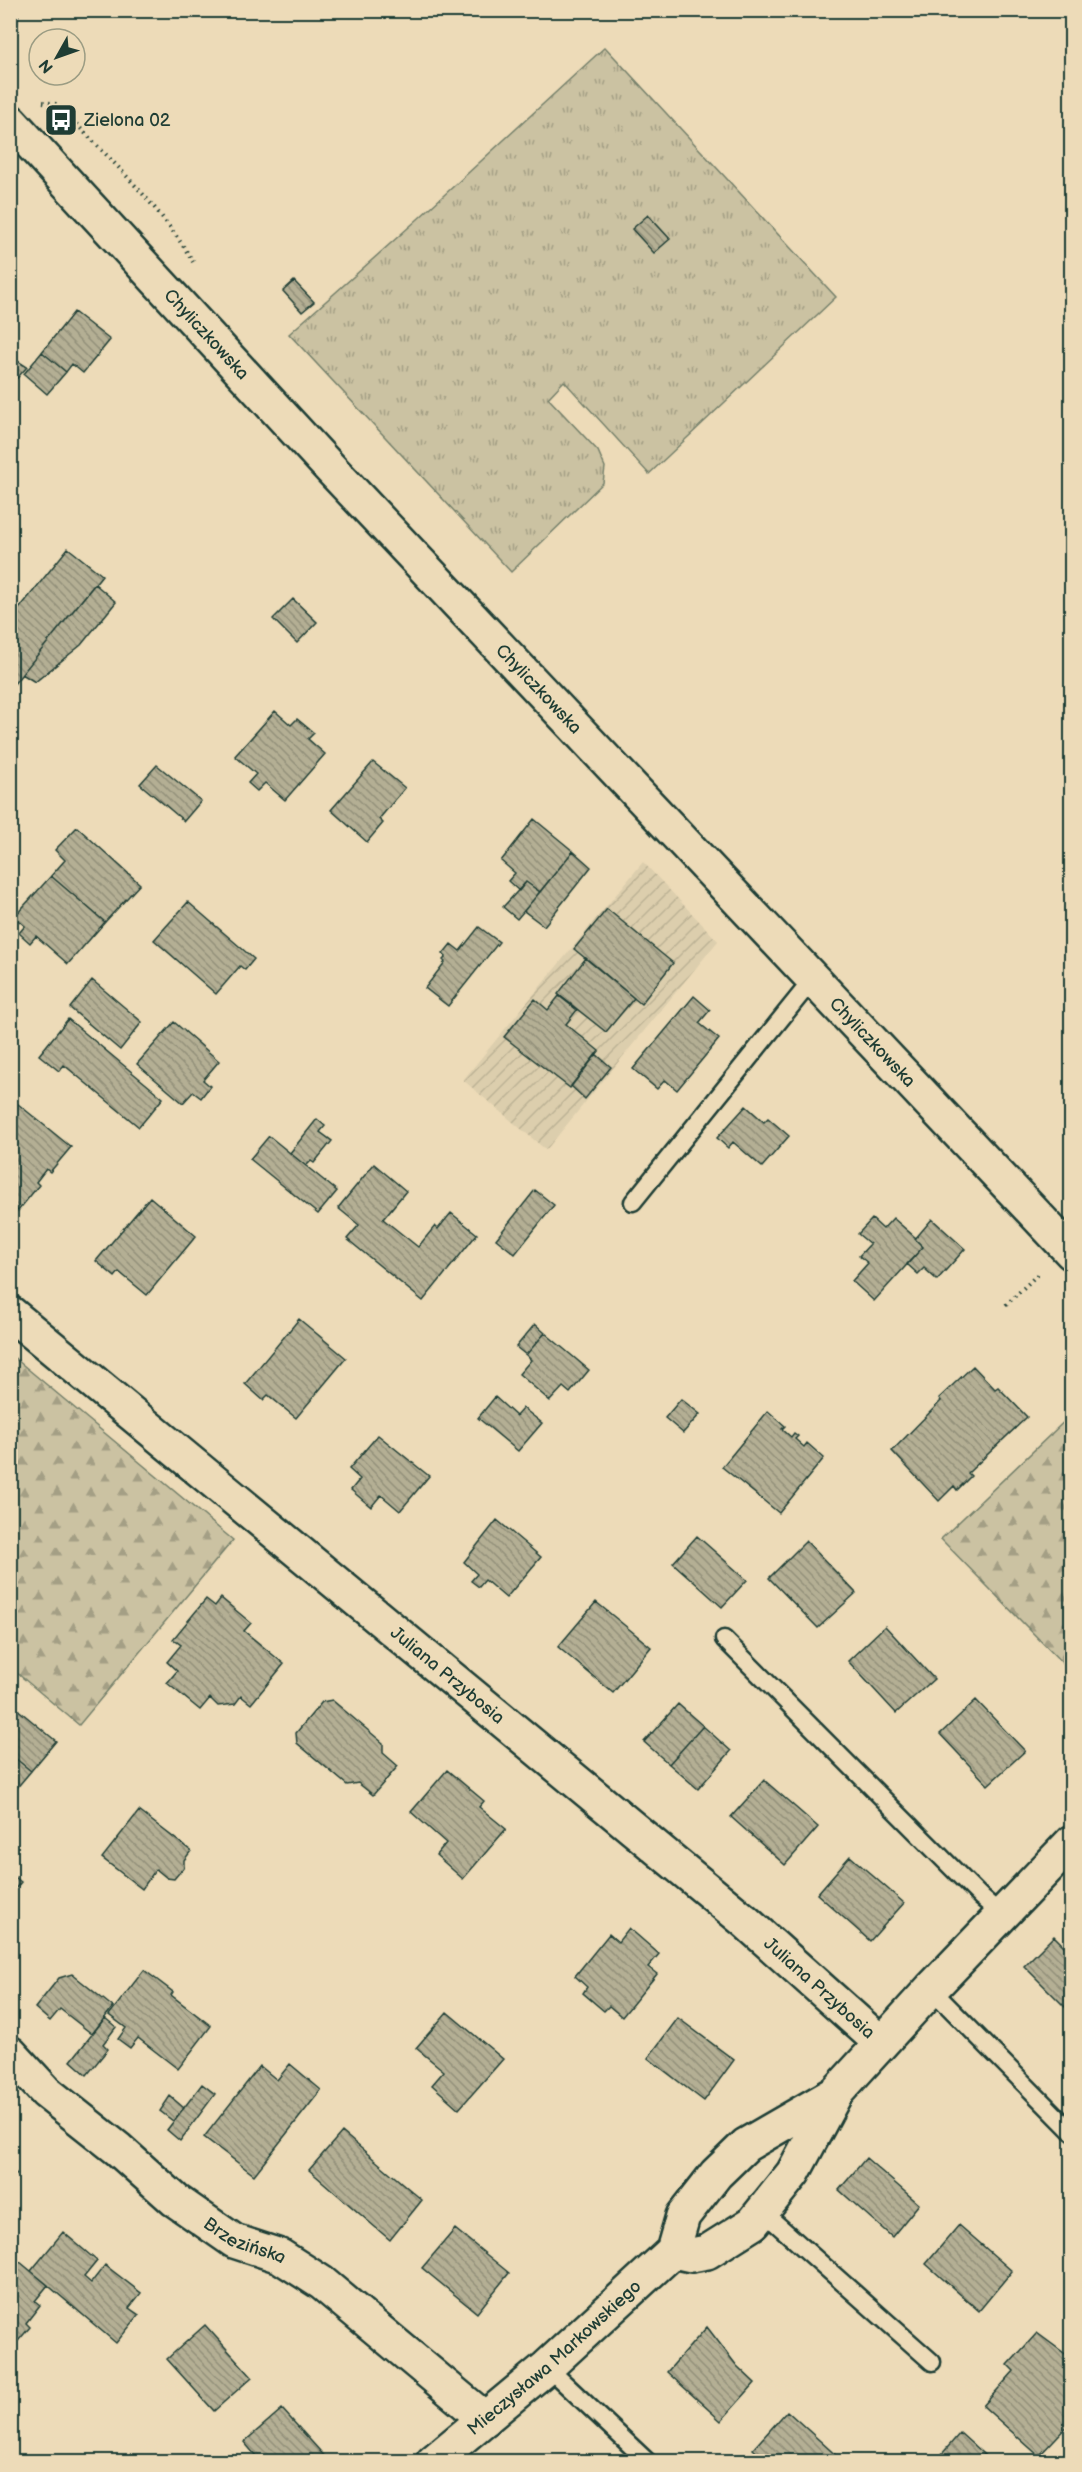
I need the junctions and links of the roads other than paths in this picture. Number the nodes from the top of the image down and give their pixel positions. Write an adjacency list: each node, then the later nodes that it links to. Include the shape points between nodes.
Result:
1 (10, 121): 2 (street, Chyliczkowska, via 340,479)
2 (813, 979): 3 (lane); 4 (street, Chyliczkowska)
3 (633, 1202)
4 (1060, 1259)
5 (10, 1313): 10 (street, Juliana Przybosia, via 746,1921)
6 (724, 1640): 8 (lane)
7 (1071, 1842): 8 (street)
8 (1003, 1916): 9 (street)
9 (931, 1989): 10 (street); 13 (lane)
10 (881, 2043): 12 (street)
11 (10, 2053): 18 (street, Brzezińska, via 46,2092 175,2200 234,2241 280,2256 322,2283)
12 (836, 2093): 14 (street, via 793,2173); 15 (street, via 746,2145 716,2174 683,2216)
13 (1071, 2132)
14 (762, 2211): 15 (street, via 753,2223 707,2252 691,2255); 16 (lane)
15 (674, 2251): 17 (street, Mieczysława Markowskiego)
16 (932, 2362)
17 (547, 2367): 18 (street, Mieczysława Markowskiego); 20 (lane)
18 (485, 2419): 19 (street, Mieczysława Markowskiego)
19 (433, 2462)
20 (648, 2462)

